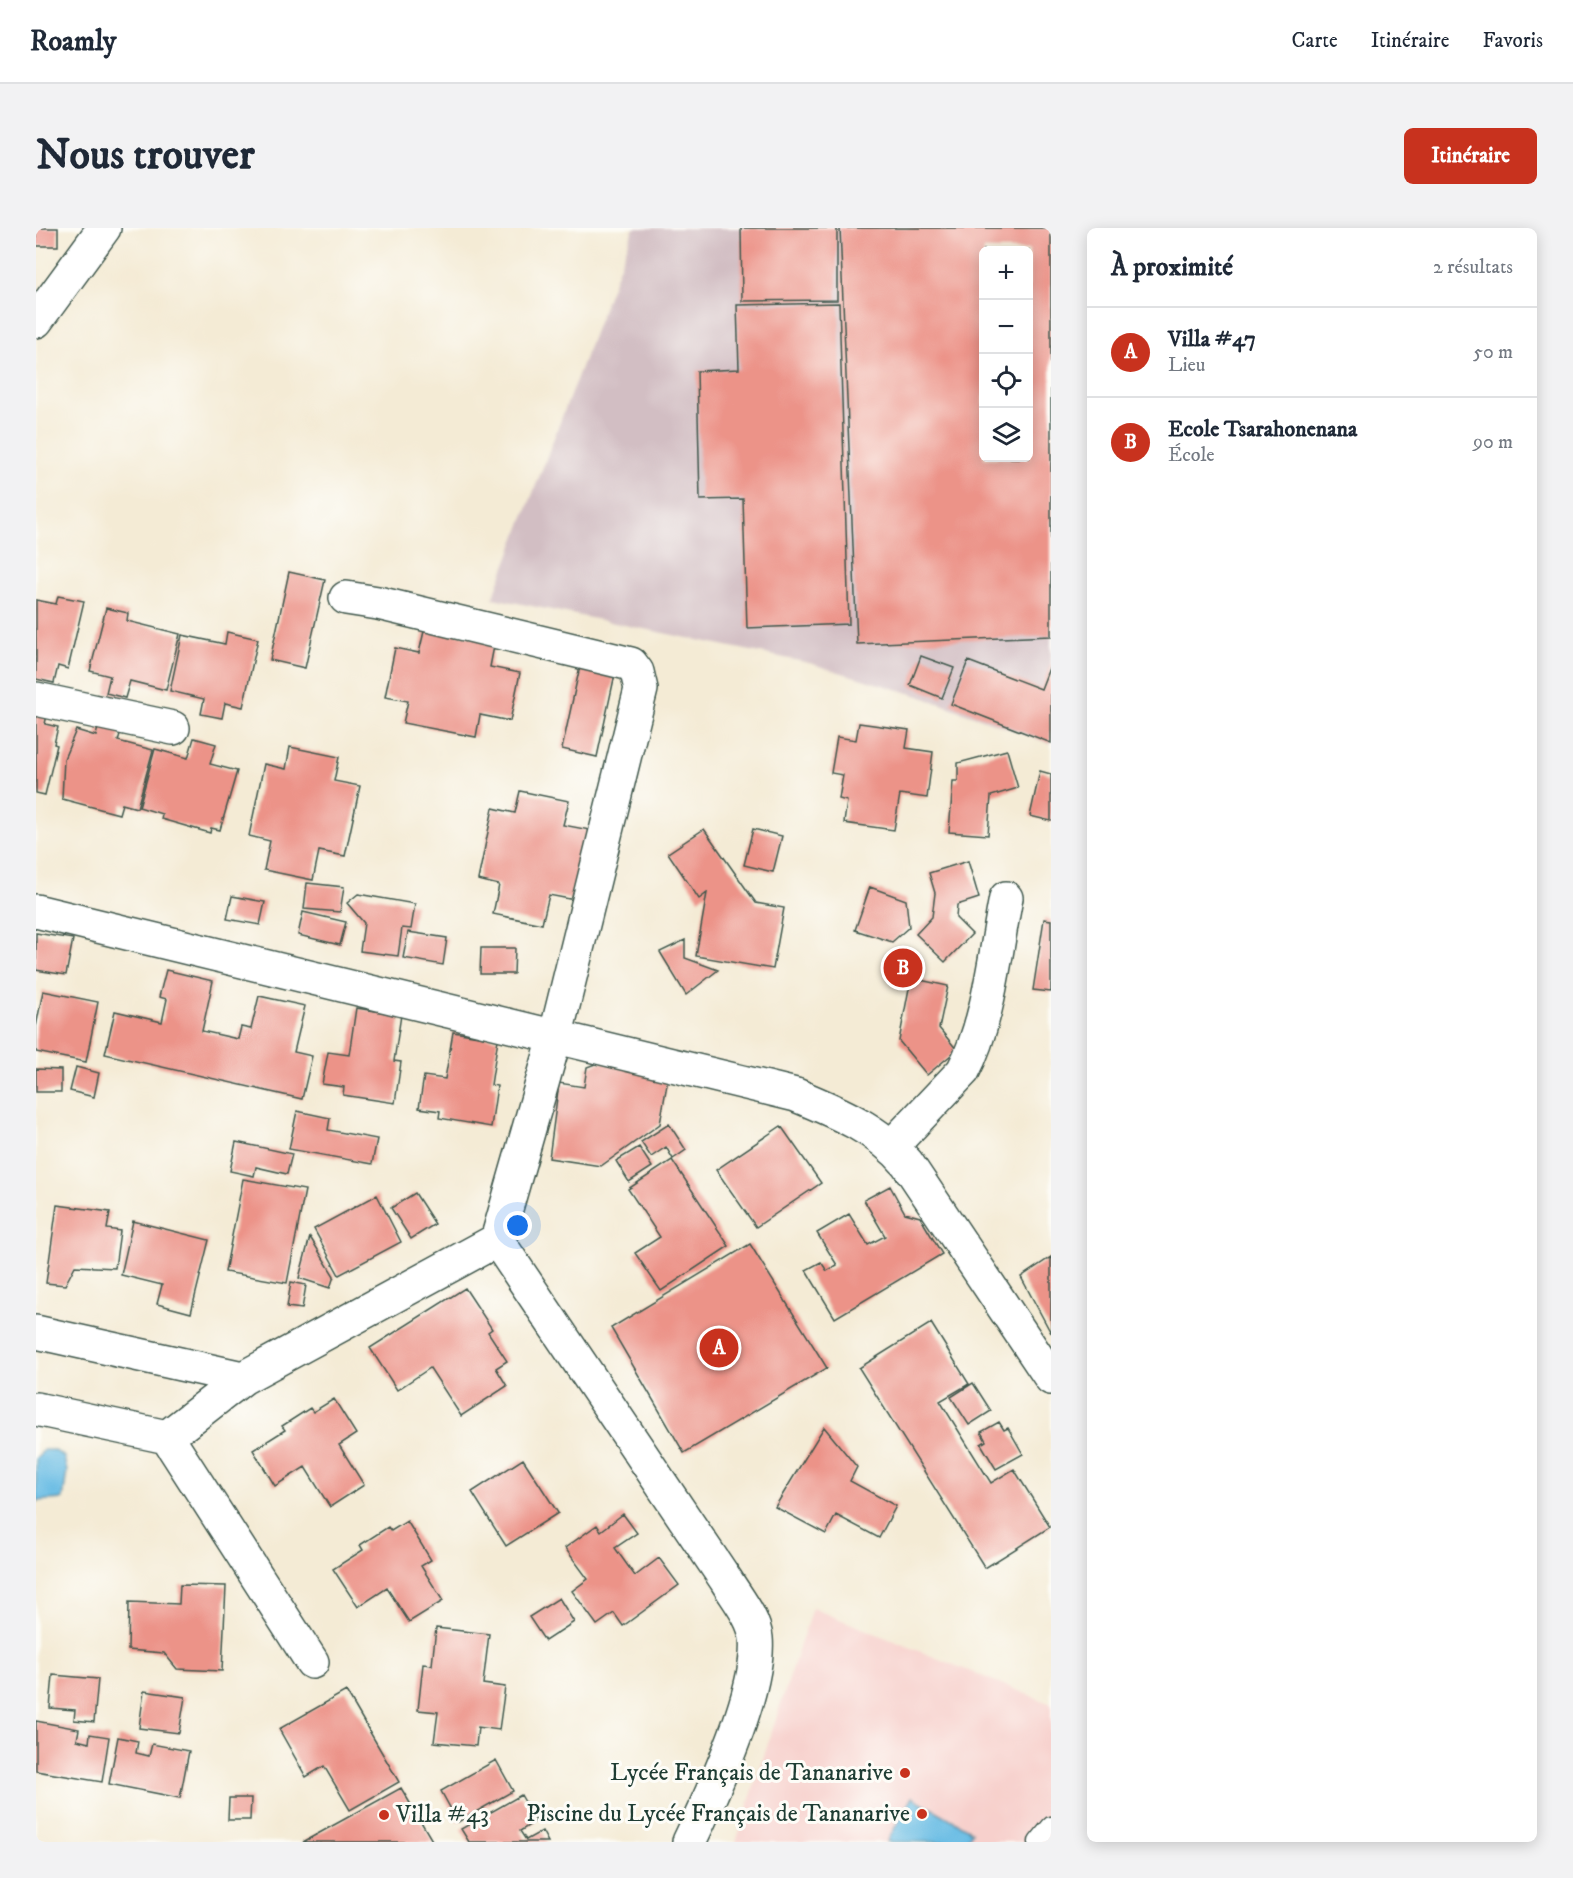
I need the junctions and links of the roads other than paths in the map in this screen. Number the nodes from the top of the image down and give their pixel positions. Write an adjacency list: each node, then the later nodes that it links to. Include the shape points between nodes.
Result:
1 (104, 228): 2 (street)
2 (36, 321)
3 (346, 598): 8 (street, via 631,664 637,672 640,698)
4 (36, 699): 5 (street)
5 (173, 728)
6 (1006, 898): 9 (street, via 979,1031 970,1057 963,1071)
7 (36, 911): 8 (street)
8 (555, 1038): 9 (street, via 796,1095 837,1112); 10 (street)
9 (892, 1146): 13 (street)
10 (497, 1240): 12 (street); 18 (street, via 726,1580 756,1637 749,1690 714,1788)
11 (36, 1332): 12 (street)
12 (243, 1378): 15 (street)
13 (1051, 1378)
14 (36, 1409): 15 (street)
15 (167, 1437): 16 (street)
16 (312, 1662)
17 (1051, 1826): 19 (lane)
18 (689, 1842)
19 (1038, 1842)

